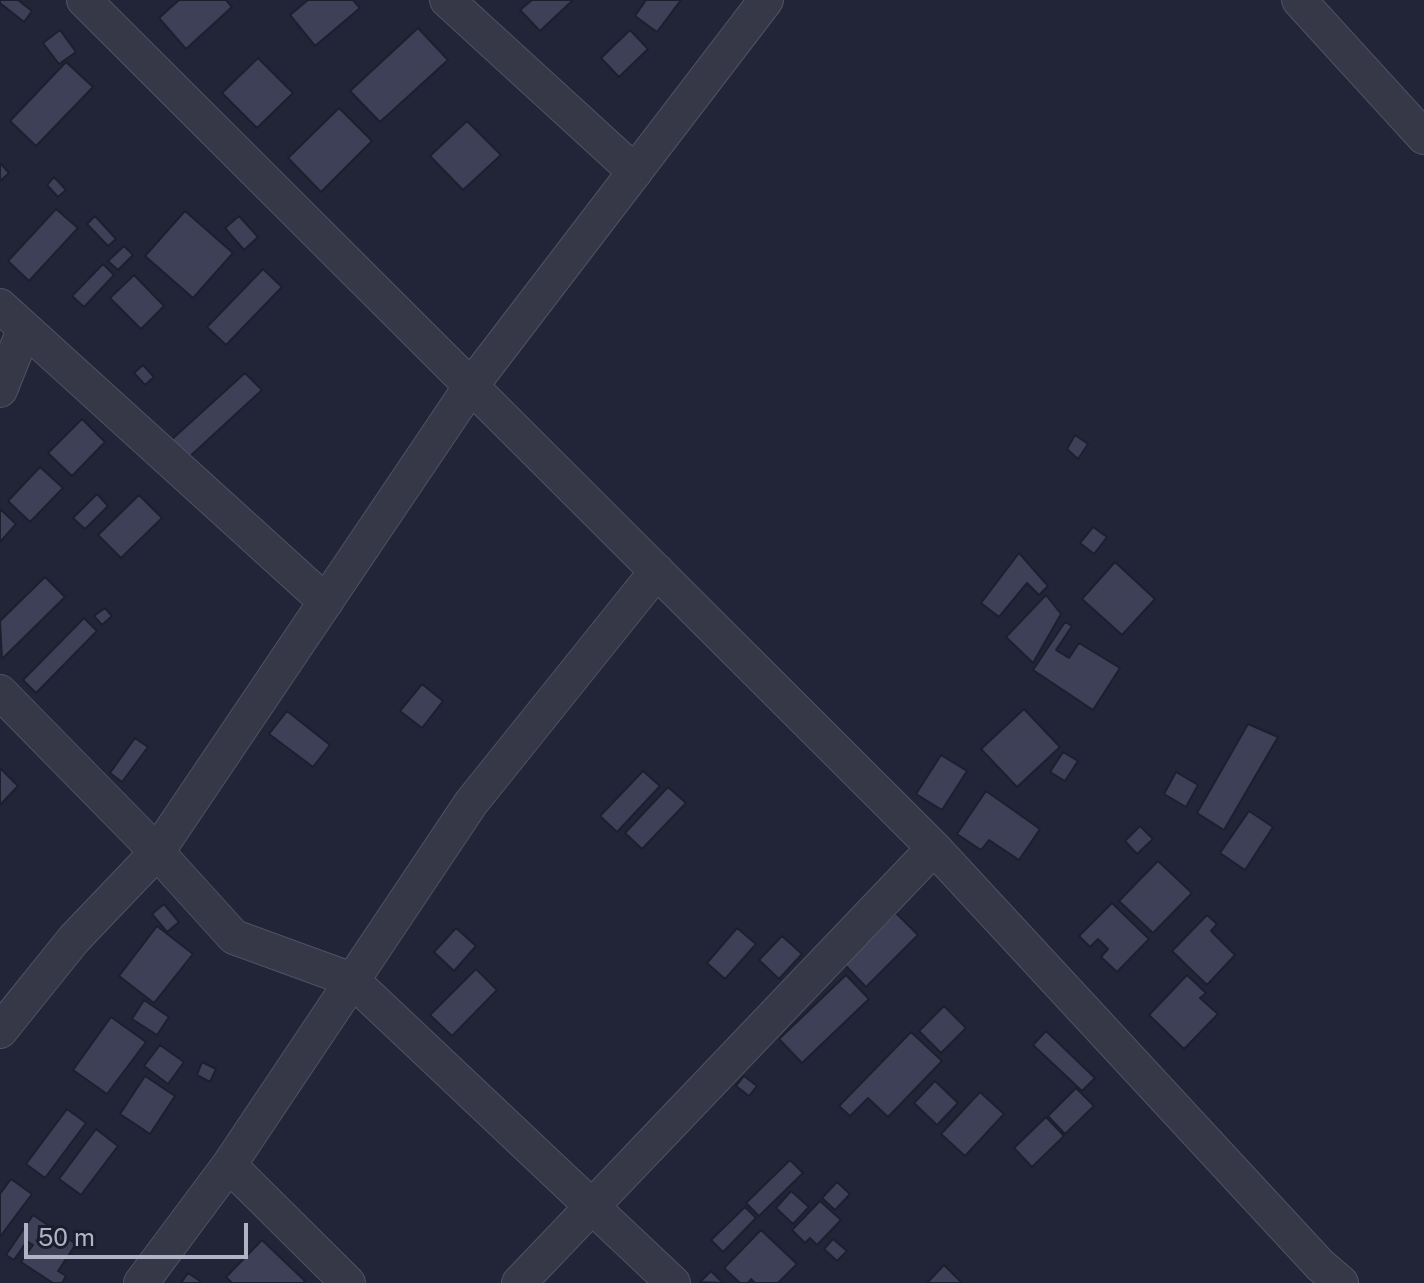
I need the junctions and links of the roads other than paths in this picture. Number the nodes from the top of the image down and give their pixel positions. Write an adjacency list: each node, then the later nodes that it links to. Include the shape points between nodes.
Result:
1 (84, 0): 9 (street)
2 (447, 0): 6 (street)
3 (766, 0): 6 (street)
4 (1299, 0): 5 (street)
5 (1424, 137)
6 (635, 172): 9 (street)
7 (0, 306): 8 (street)
8 (24, 330): 10 (street); 12 (street)
9 (471, 386): 11 (street); 12 (street)
10 (0, 390)
11 (657, 571): 14 (street); 16 (street, via 471,803)
12 (326, 602): 15 (street)
13 (0, 692): 15 (street)
14 (934, 848): 19 (street); 20 (street)
15 (157, 852): 16 (street, via 234,937); 17 (street, via 74,939)
16 (352, 980): 18 (street); 19 (street)
17 (0, 1031)
18 (229, 1165): 21 (street); 22 (street)
19 (593, 1207): 23 (street); 24 (street)
20 (1321, 1277)
21 (141, 1283)
22 (348, 1283)
23 (519, 1283)
24 (673, 1283)

